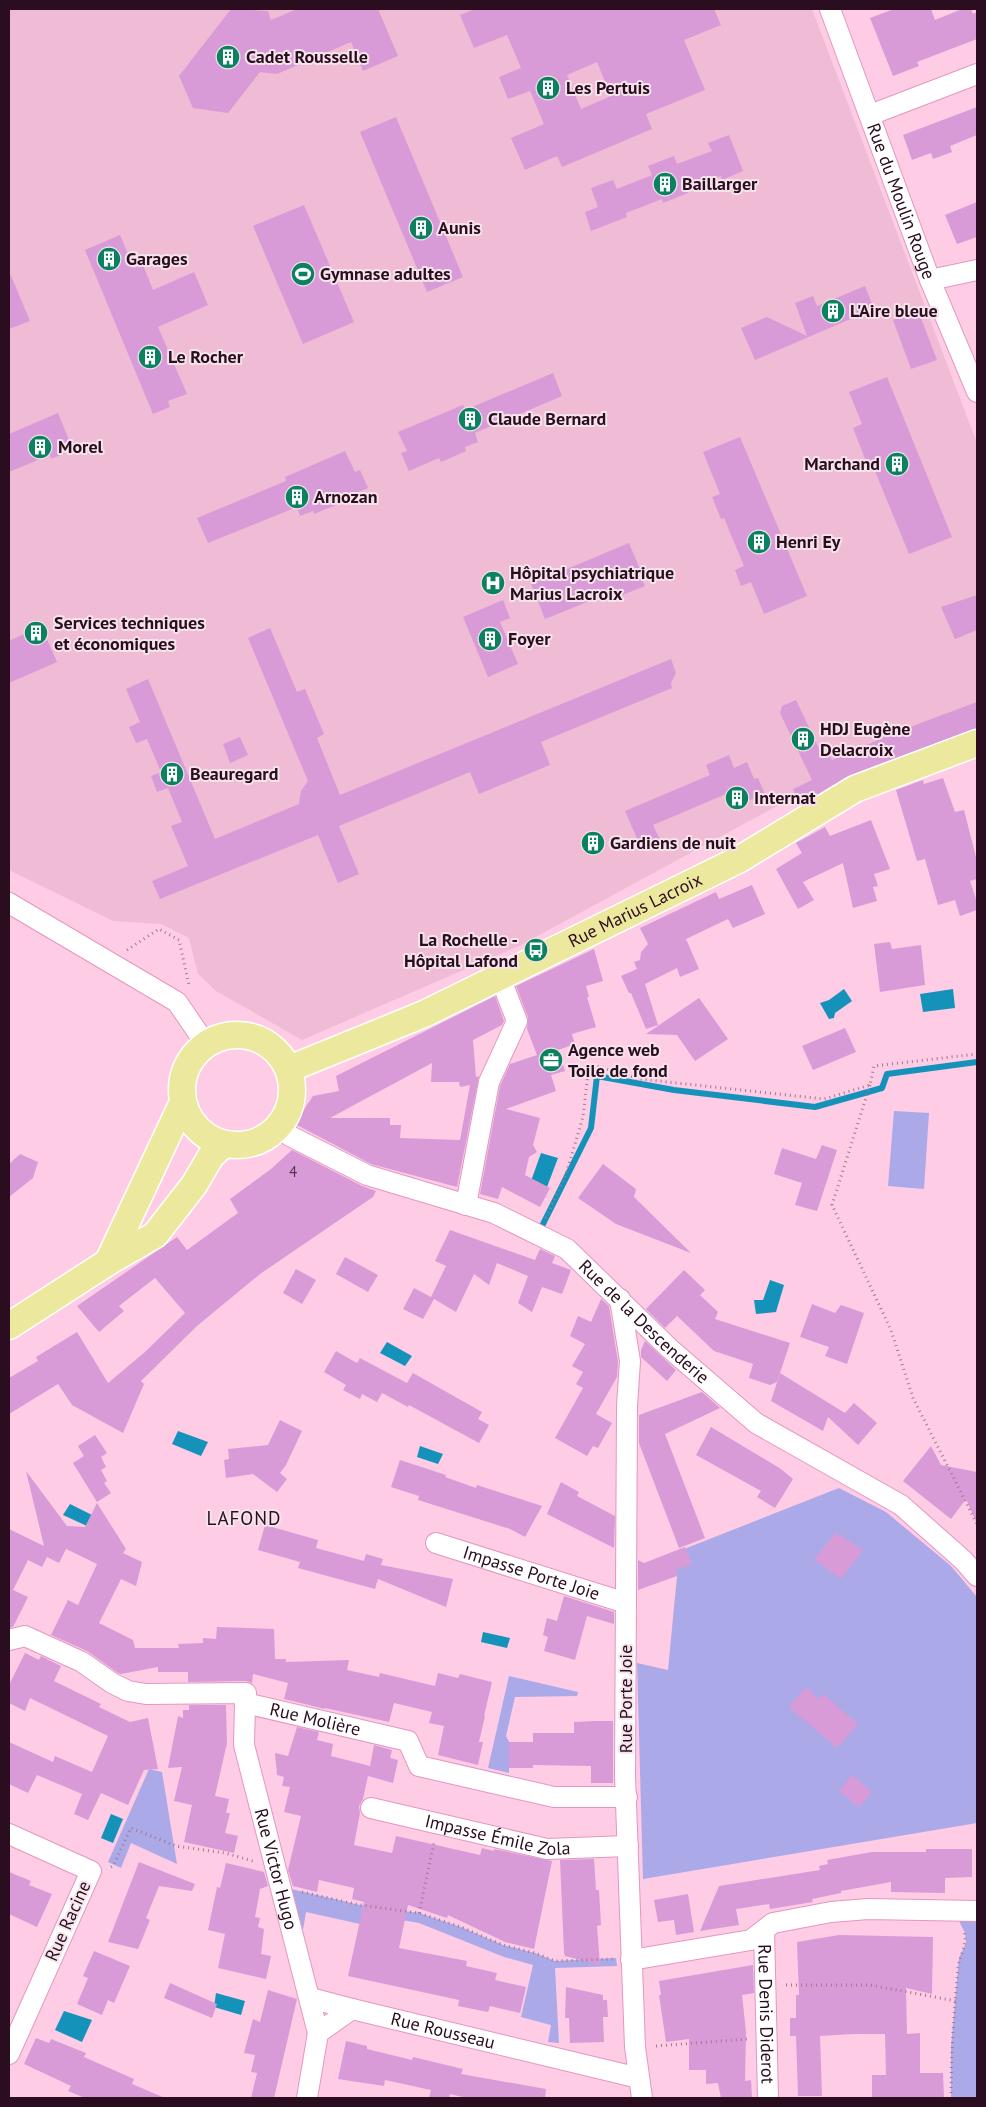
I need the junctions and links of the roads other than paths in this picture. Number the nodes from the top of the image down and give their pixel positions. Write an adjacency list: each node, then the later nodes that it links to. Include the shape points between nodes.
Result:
1 (830, 9): 3 (street, Rue du Moulin Rouge)
2 (977, 74): 3 (street)
3 (870, 115): 5 (street, Rue du Moulin Rouge)
4 (977, 270): 5 (street)
5 (930, 280): 6 (street, Rue du Moulin Rouge)
6 (977, 392)
7 (977, 743): 9 (main road, Rue Marius Lacroix, via 855,789 740,860)
8 (9, 903): 10 (street, via 177,1002)
9 (500, 978): 11 (main road, Rue Marius Lacroix, via 424,1014); 15 (street, via 517,1022 489,1082)
10 (206, 1043): 11 (main road, via 234,1034 252,1036 281,1054); 12 (main road, via 193,1055 185,1069 181,1086)
11 (289, 1070): 13 (main road, via 293,1084 292,1099)
12 (183, 1102): 14 (main road, via 197,1129); 16 (main road)
13 (280, 1125): 14 (main road, via 268,1136 254,1142); 15 (street, Rue de la Descenderie, via 290,1136 367,1175)
14 (224, 1144): 16 (main road, via 211,1156 194,1185 155,1235)
15 (466, 1205): 17 (street, Rue de la Descenderie, via 494,1213 567,1249)
16 (108, 1262): 18 (main road)
17 (620, 1299): 20 (street, Rue de la Descenderie, via 669,1348 756,1423 901,1505); 21 (street, Rue Porte Joie, via 630,1361)
18 (9, 1326)
19 (436, 1542): 21 (street, Impasse Porte Joie)
20 (977, 1576)
21 (626, 1603): 24 (street, Rue Porte Joie)
22 (9, 1640): 23 (street, Rue Molière, via 24,1636 82,1662 128,1691 146,1694 246,1693)
23 (245, 1703): 24 (street, Rue Molière, via 408,1740 419,1766 554,1797); 31 (street, Rue Victor Hugo, via 244,1745)
24 (626, 1797): 27 (street, Rue Porte Joie)
25 (371, 1808): 27 (street, Impasse Émile Zola, via 547,1849)
26 (9, 1834): 34 (street, Rue Racine, via 91,1871)
27 (628, 1846): 30 (street, Rue Porte Joie)
28 (968, 1910): 29 (street, via 830,1912 773,1922)
29 (764, 1930): 30 (street, via 752,1940); 38 (street, Rue Denis Diderot)
30 (631, 1960): 35 (street, Rue Porte Joie)
31 (310, 1998): 32 (street, Rue Rousseau); 33 (street, Rue Victor Hugo)
32 (352, 2009): 33 (street); 35 (street, Rue Rousseau)
33 (318, 2033): 36 (street)
34 (9, 2054)
35 (639, 2078): 37 (street, Rue Porte Joie)
36 (307, 2098)
37 (642, 2098)
38 (768, 2098)

